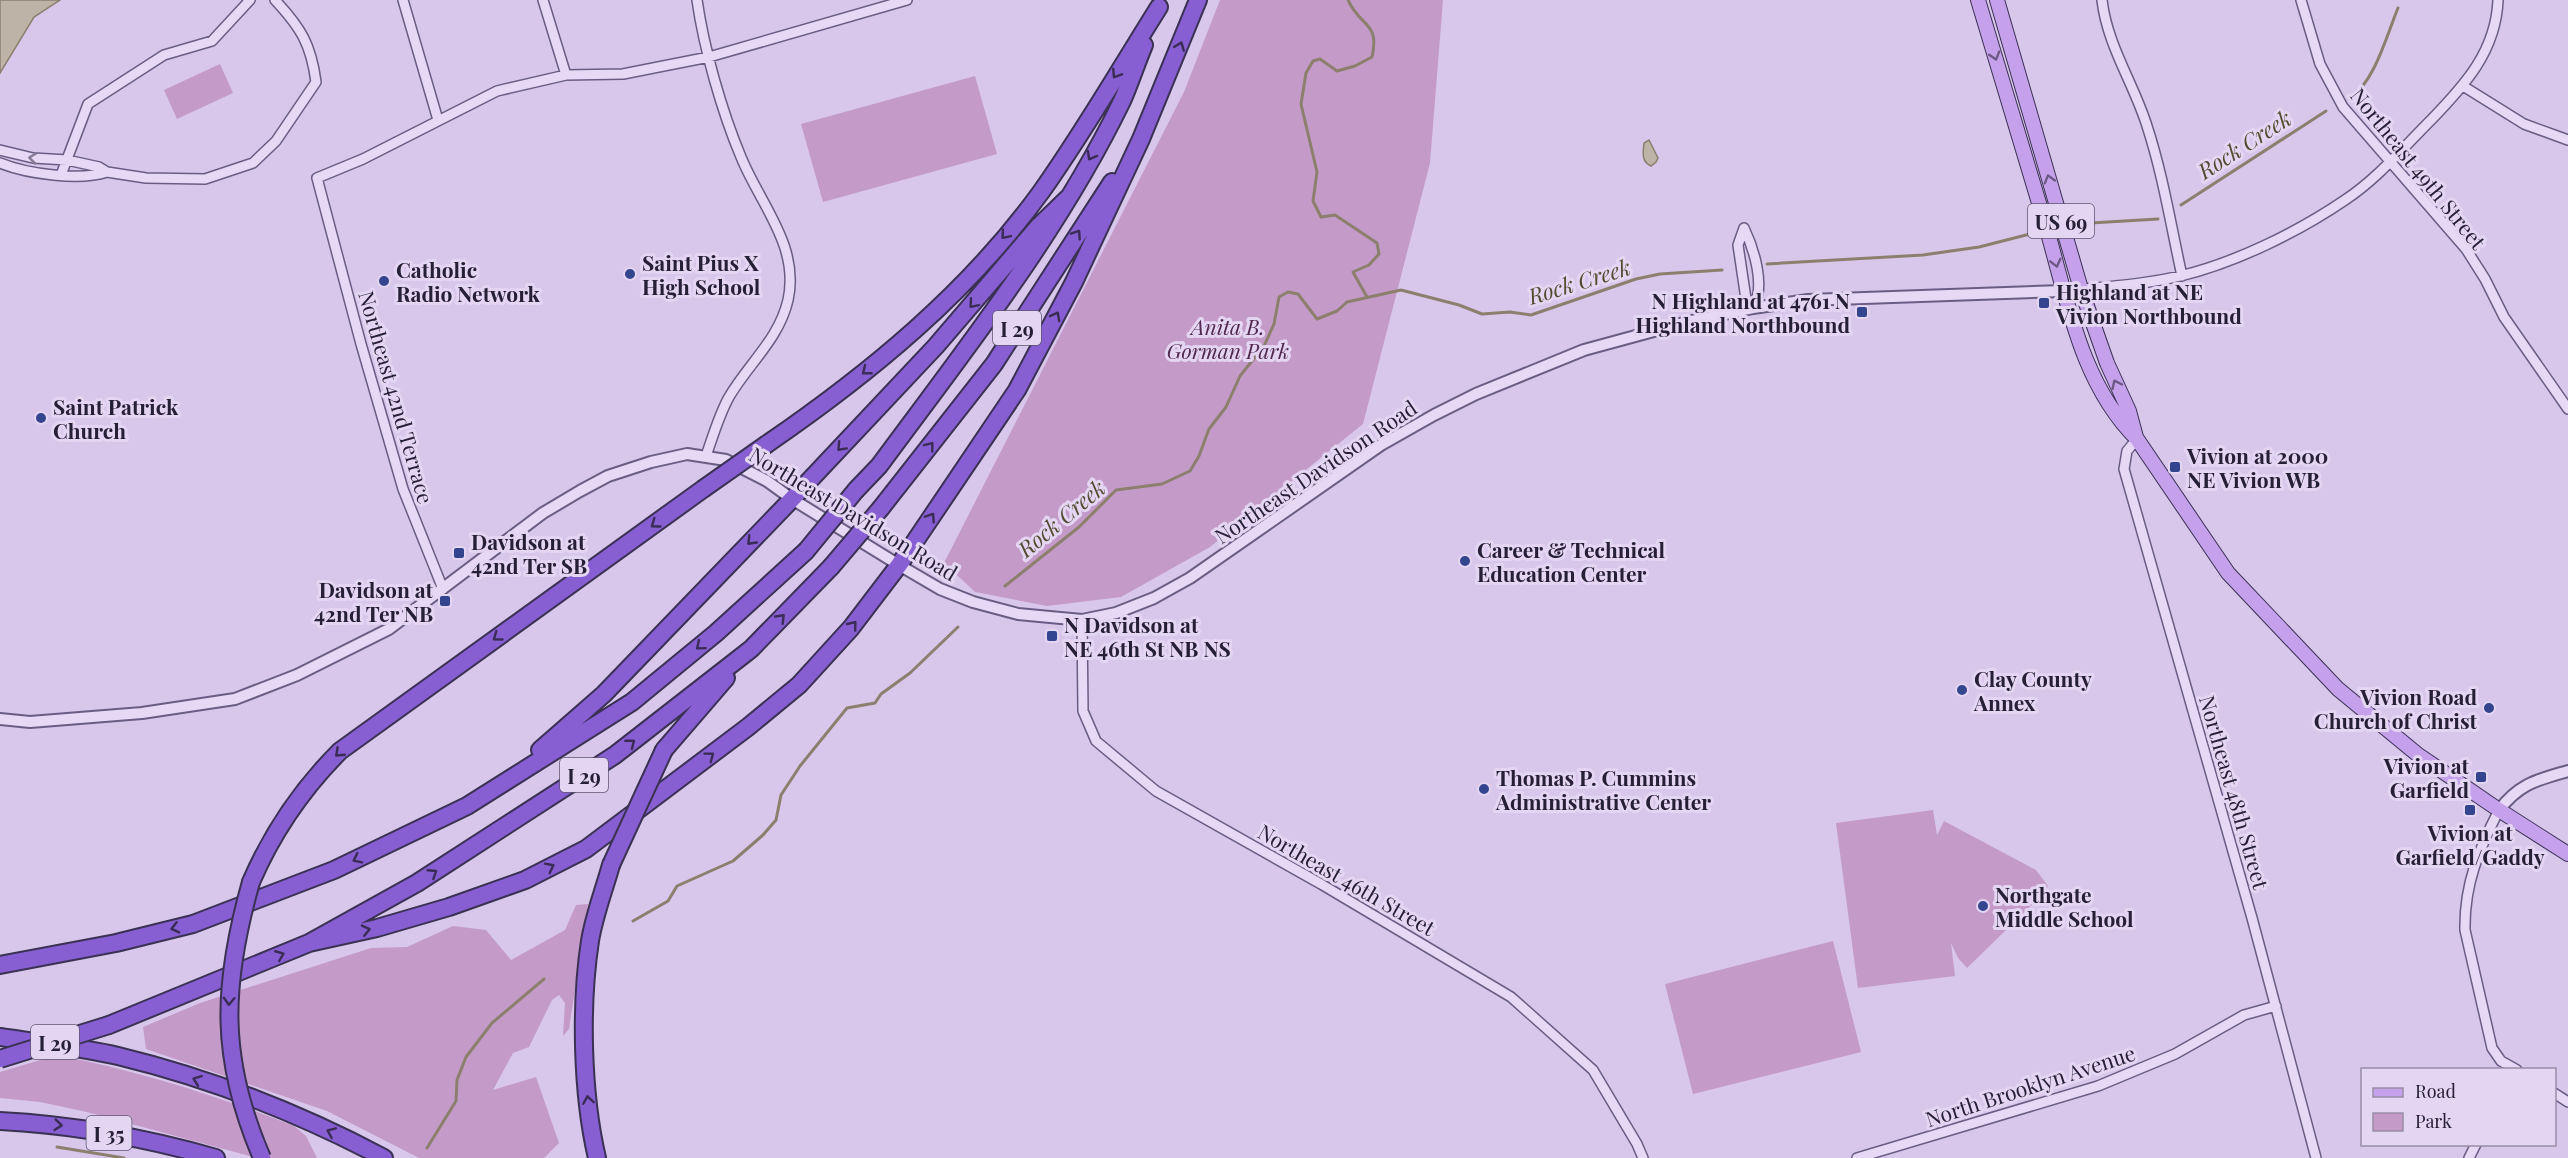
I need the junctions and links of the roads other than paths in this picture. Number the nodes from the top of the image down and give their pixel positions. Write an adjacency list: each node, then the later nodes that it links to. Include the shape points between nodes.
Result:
1 (250, 0): 21 (street, via 212,41 165,55 88,104)
2 (275, 0): 24 (street, via 304,36 313,57 316,82 276,141 253,164 205,179 146,178)
3 (403, 0): 17 (street)
4 (543, 0): 15 (street)
5 (697, 0): 14 (street)
6 (907, 0): 14 (street)
7 (1198, 0): 18 (highway, I 29, one-way to 7)
8 (1978, 0): 29 (main road, US 69, one-way to 29)
9 (1997, 0): 28 (main road, US 69, one-way to 9)
10 (2102, 0): 27 (street, via 2112,41 2156,153)
11 (2301, 0): 22 (street, Northeast 49th Street, via 2330,85 2356,125)
12 (2498, 0): 16 (street, via 2485,53)
13 (1160, 4): 26 (highway, I 29, one-way to 26, via 1122,100); 52 (highway, one-way to 52, bridge, via 1040,193 918,326 827,403 340,751 316,775 288,811 251,882 231,970 229,1026 238,1089)
14 (710, 57): 15 (street, via 623,74); 33 (street, via 740,155 786,246 790,284 779,326 729,398)
15 (566, 75): 17 (street, via 497,91)
16 (2463, 86): 19 (street, via 2524,124); 22 (street)
17 (438, 120): 36 (street, Northeast 42nd Terrace, via 317,178 380,412 412,513)
18 (1141, 139): 35 (highway, one-way to 18, via 1017,390 1074,282); 38 (highway, I 29, one-way to 18, bridge, via 831,567 994,364)
19 (2568, 140)
20 (0, 150): 21 (street, one-way to 20, via 33,158)
21 (67, 160): 24 (street); 25 (street)
22 (2390, 162): 27 (street, via 2346,200 2284,235); 31 (street, Northeast 49th Street, via 2466,249 2504,317)
23 (0, 163): 25 (street)
24 (107, 172): 25 (street, via 94,176)
25 (61, 175)
26 (1068, 198): 34 (highway, one-way to 34); 41 (highway, I 29, one-way to 41, bridge, via 1006,294 879,466 806,550 716,633 632,702)
27 (2182, 276): 28 (street)
28 (2081, 289): 29 (street); 32 (main road, US 69, one-way to 28)
29 (2063, 291): 30 (street, Northeast Davidson Road, via 1857,297); 32 (main road, US 69, via 2104,397 2119,421)
30 (1753, 308): 30 (street, via 1760,297 1752,245 1744,228 1738,245 1746,299); 37 (street, Northeast Davidson Road, via 1584,350 1476,394 1381,446 1190,578 1116,613)
31 (2568, 409)
32 (2137, 439): 42 (main road, US 69, via 2228,573 2338,689 2417,754); 46 (street, Northeast 48th Street, via 2127,451 2124,469)
33 (706, 456): 34 (street, Northeast Davidson Road, via 726,460); 36 (street, Northeast Davidson Road, via 687,454 608,476 543,513)
34 (792, 499): 35 (street, Northeast Davidson Road); 41 (highway, one-way to 41, via 604,694 539,751)
35 (899, 565): 37 (street, Northeast Davidson Road, via 940,589 973,602 1018,614); 44 (highway, one-way to 35, via 449,907 525,880 586,849 799,686 851,628)
36 (443, 588): 39 (street, Northeast Davidson Road, via 389,629 297,675 235,699 142,713 30,722)
37 (1082, 620): 55 (street, Northeast 46th Street, via 1083,711 1096,741 1156,791 1331,889 1511,998 1593,1070)
38 (751, 649): 44 (highway, I 29, one-way to 38, via 417,883 615,755); 54 (highway, one-way to 38, bridge, via 586,1087 584,1025 590,940 611,865 664,750)
39 (0, 719)
40 (2568, 771): 42 (street, via 2531,782 2508,798)
41 (466, 806): 45 (highway, I 29, one-way to 45, via 334,870 193,924)
42 (2499, 810): 43 (main road, US 69); 49 (street, via 2469,879 2464,913 2467,947 2492,1048)
43 (2568, 854)
44 (309, 944): 48 (highway, I 29, one-way to 44, bridge, via 109,1025)
45 (0, 965)
46 (2276, 1006): 56 (street, North Brooklyn Avenue, via 2244,1015 2175,1054 2098,1086); 57 (street, Northeast 48th Street)
47 (0, 1037): 53 (highway, one-way to 47, via 272,1107 173,1071 116,1055)
48 (0, 1059)
49 (2510, 1068)
50 (0, 1121): 51 (highway, I 35, one-way to 51, via 59,1124 154,1140)
51 (216, 1158)
52 (262, 1158)
53 (384, 1158)
54 (597, 1158)
55 (1642, 1158)
56 (1857, 1158)
57 (2316, 1158)

